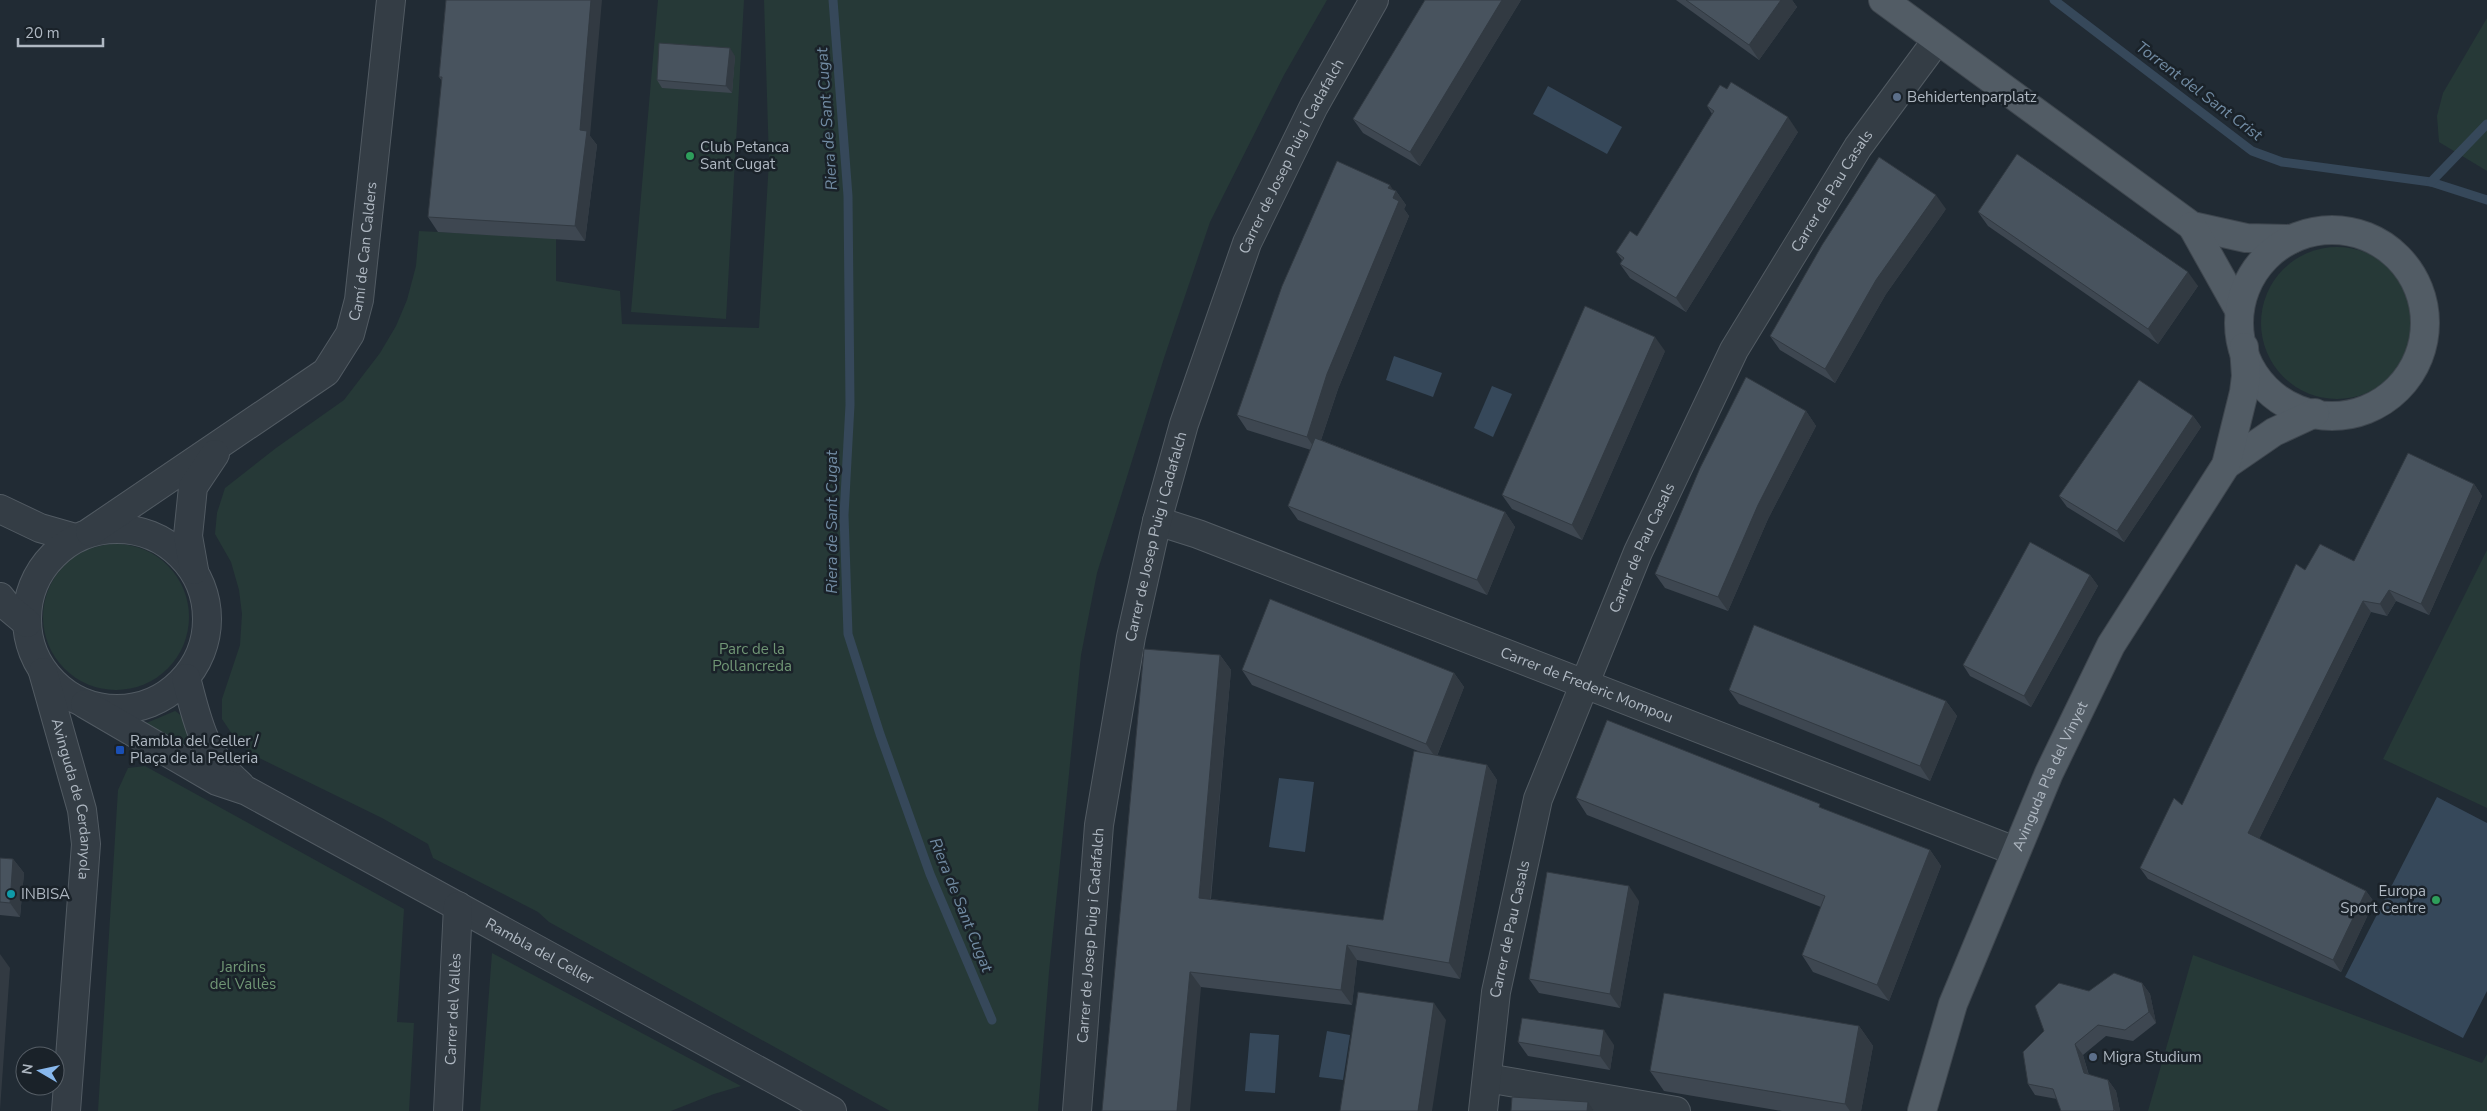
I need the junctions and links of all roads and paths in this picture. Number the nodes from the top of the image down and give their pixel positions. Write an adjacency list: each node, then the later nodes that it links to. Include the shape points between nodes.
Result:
1 (391, 0): 10 (street, Camí de Can Calders, via 368,228 359,300 350,334 326,372)
2 (1374, 0): 13 (street, Carrer de Josep Puig i Cadafalch, via 1314,106 1247,243 1184,424)
3 (1883, 0): 4 (main road)
4 (1937, 40): 5 (main road); 20 (street, Carrer de Pau Casals, via 1858,147 1734,350 1638,552)
5 (2192, 226): 6 (main road, via 2246,238); 7 (main road)
6 (2292, 239): 7 (main road, via 2272,250 2254,270 2244,288); 9 (main road, via 2336,231 2361,235 2385,246 2404,263 2418,284 2426,310 2424,344 2406,382 2387,399 2364,411 2339,416)
7 (2239, 310): 8 (main road)
8 (2244, 347): 9 (main road, via 2255,377 2263,387 2273,396); 11 (main road, Avinguda Pla del Vinyet, via 2244,392)
9 (2314, 414): 11 (main road, Avinguda Pla del Vinyet, via 2274,432)
10 (223, 442): 14 (street, Camí de Can Calders); 15 (street, Camí de Can Calders, via 193,487 188,536)
11 (2226, 465): 23 (main road, Avinguda Pla del Vinyet, via 2111,644)
12 (0, 509): 14 (street, via 40,528)
13 (1158, 521): 20 (street, Carrer de Frederic Mompou); 29 (street, Carrer de Josep Puig i Cadafalch, via 1131,637 1099,825)
14 (82, 535): 15 (street, via 119,528 148,533 174,548); 17 (street, Camí de Can Calders, via 57,551 44,566 28,603)
15 (194, 570): 19 (street, via 206,596 208,625 201,654)
16 (0, 597): 17 (street)
17 (27, 623): 18 (street, Camí de Can Calders, via 31,648)
18 (43, 670): 21 (street, Rambla del Celler, via 61,690); 26 (street, Avinguda de Cerdanyola, via 82,810 86,844)
19 (186, 678): 21 (street, via 165,696 139,707 112,710); 22 (street, Rambla del Celler, via 203,739 223,770)
20 (1585, 685): 23 (street, Carrer de Frederic Mompou); 25 (street, Carrer de Pau Casals, via 1538,799 1496,992)
21 (85, 704): 22 (street, Rambla del Celler, via 217,781)
22 (247, 791): 24 (street, Rambla del Celler)
23 (2015, 851): 32 (main road, Avinguda Pla del Vinyet, via 1953,1004)
24 (458, 906): 27 (street, Carrer del Vallès); 28 (street, Rambla del Celler)
25 (1486, 1078): 30 (street, Carrer de Pau Casals); 31 (street)
26 (66, 1111)
27 (448, 1111)
28 (832, 1111)
29 (1077, 1111)
30 (1483, 1111)
31 (1676, 1111)
32 (1922, 1111)

